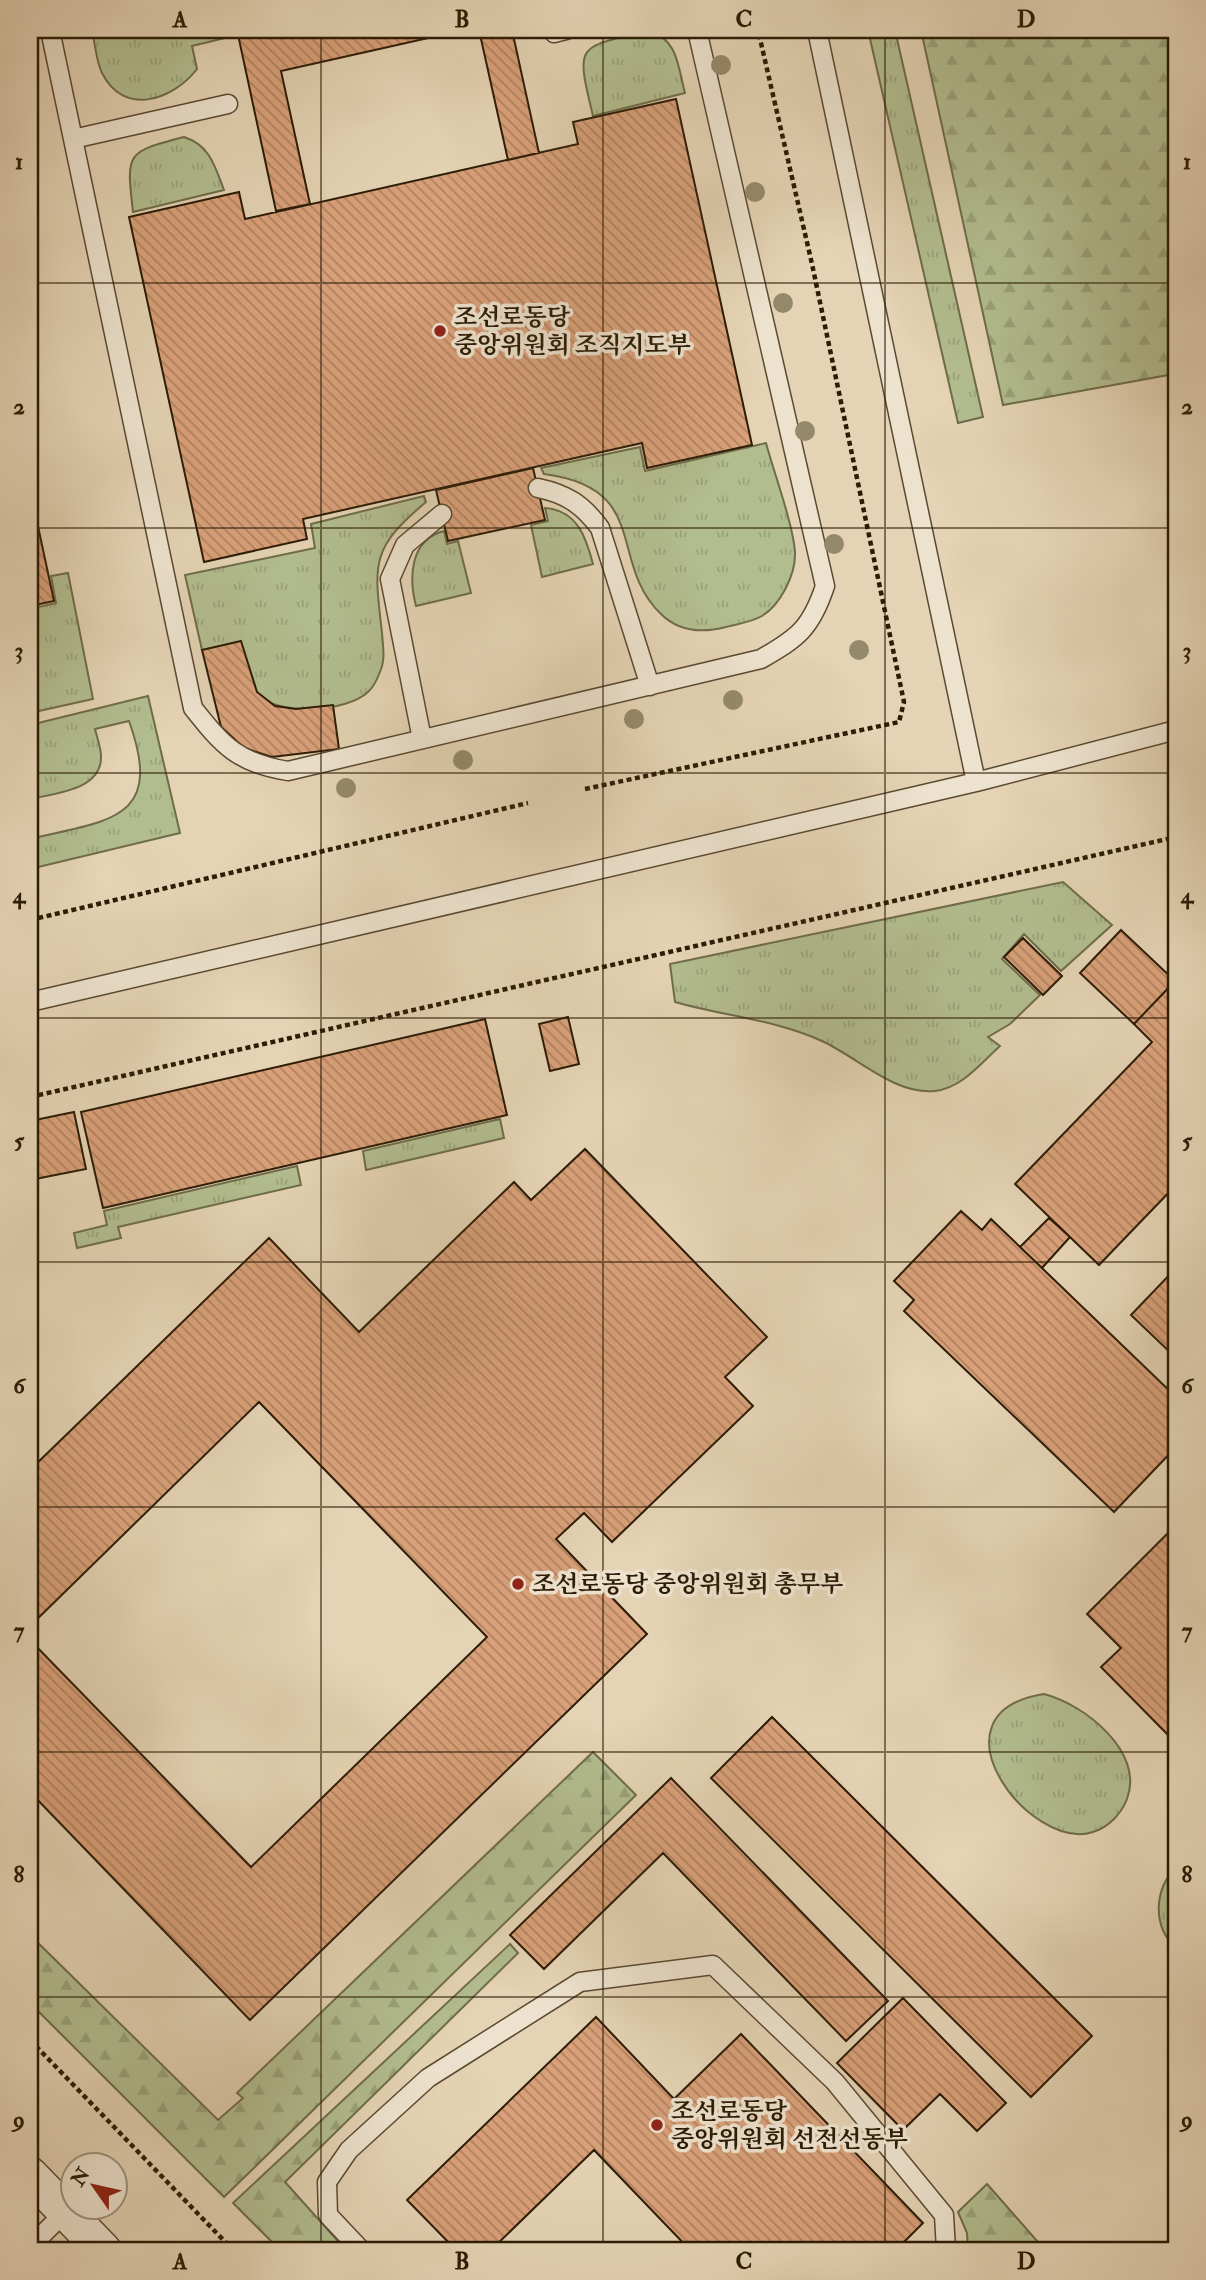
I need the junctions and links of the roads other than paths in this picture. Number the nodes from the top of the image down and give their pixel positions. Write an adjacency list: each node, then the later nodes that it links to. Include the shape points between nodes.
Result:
1 (50, 30): 5 (lane)
2 (697, 30): 8 (lane, via 825,586 816,613 799,637 761,659)
3 (817, 30): 11 (lane)
4 (229, 104): 5 (lane)
5 (73, 139): 10 (lane, via 193,708 217,739 256,766 288,771)
6 (538, 488): 8 (lane, via 584,506 600,528)
7 (442, 513): 10 (lane, via 405,545 390,579)
8 (650, 686): 10 (lane)
9 (1176, 730): 11 (lane)
10 (422, 739)
11 (976, 782): 12 (lane)
12 (30, 1002)
13 (30, 2175): 14 (street)
14 (60, 2207)
15 (60, 2217): 17 (lane)
16 (73, 2220): 18 (street)
17 (30, 2247)
18 (103, 2250)
19 (361, 2250): 20 (lane, via 328,2215 327,2182 349,2150 428,2078 580,1982 713,1965 843,2092 944,2215)
20 (946, 2250)

